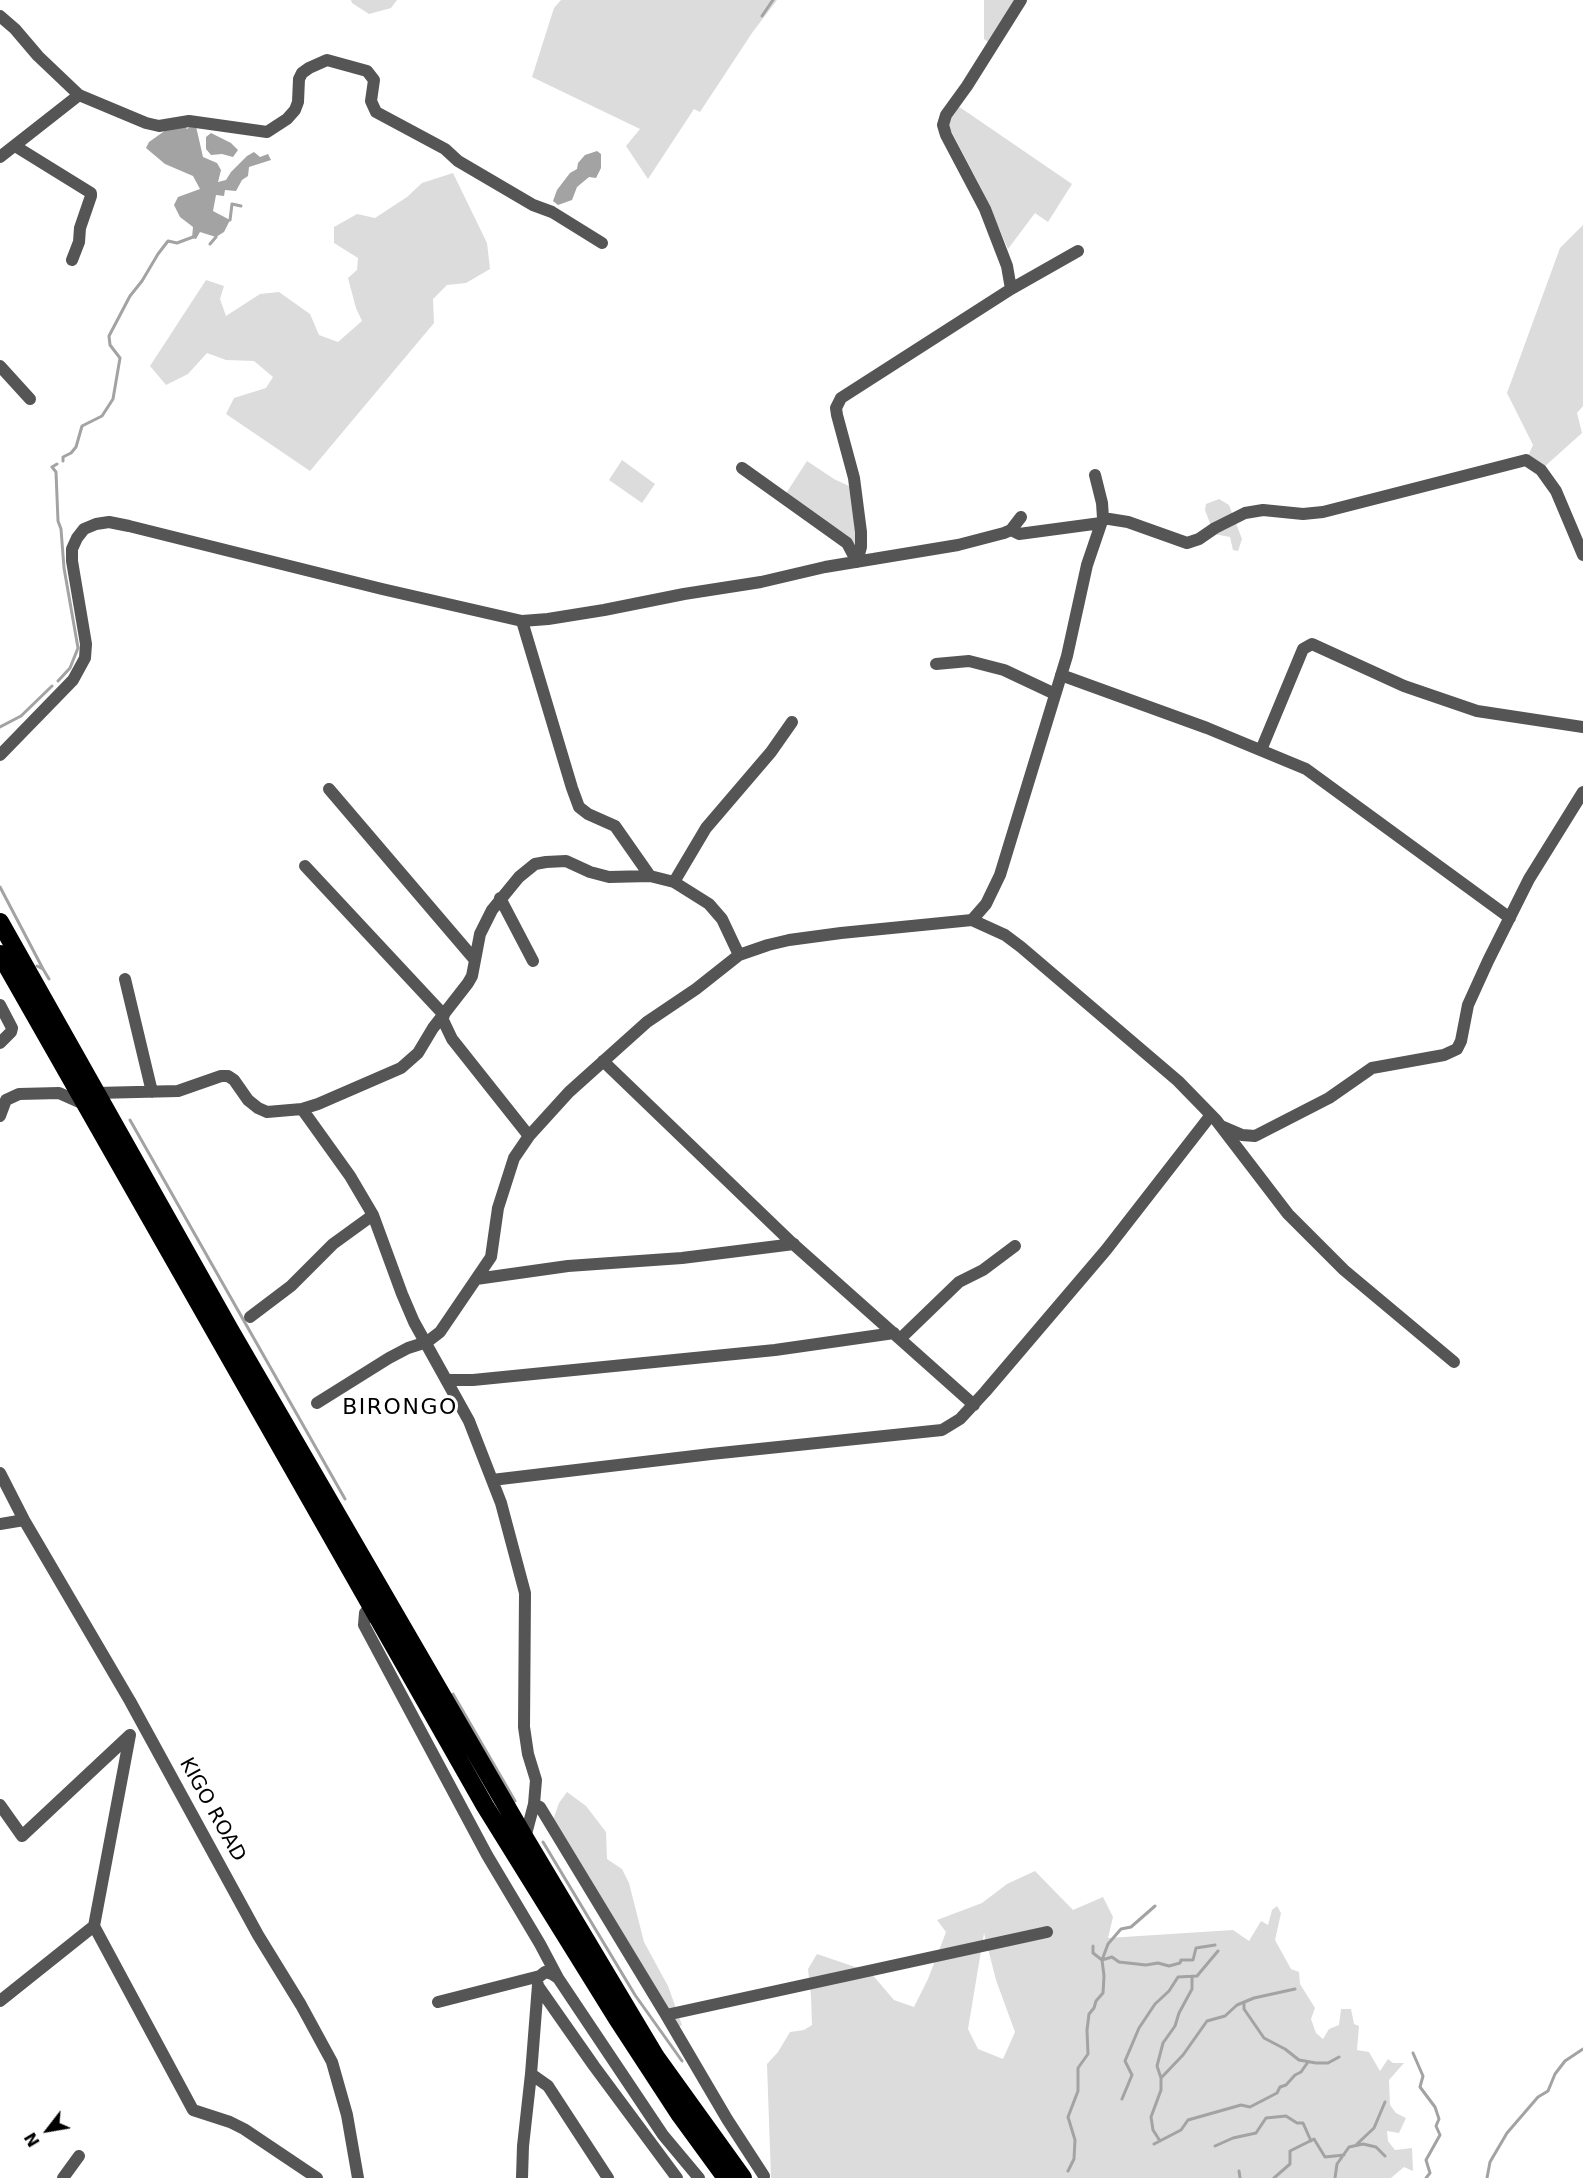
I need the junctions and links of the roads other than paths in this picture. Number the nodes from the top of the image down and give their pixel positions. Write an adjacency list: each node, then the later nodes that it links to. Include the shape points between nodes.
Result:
1 (1021, 0): 8 (street, via 943,125 992,225)
2 (0, 16): 3 (street)
3 (79, 95): 4 (street); 5 (street, via 159,126 207,122 267,132 295,110 299,79 309,68 327,60 367,71 374,80 371,102 376,112)
4 (5, 152): 7 (street, via 91,193)
5 (602, 243)
6 (1078, 250): 8 (street)
7 (72, 260)
8 (1011, 289): 17 (street, via 841,398 837,415 854,478 861,532)
9 (0, 366): 10 (street)
10 (30, 399)
11 (741, 468): 17 (street, via 847,543)
12 (1095, 475): 14 (street)
13 (1021, 517): 15 (street)
14 (1102, 520): 15 (street, via 1019,534); 16 (street, via 1128,522 1187,543 1245,513 1323,512 1526,460 1548,477); 20 (street)
15 (1011, 530): 17 (street, via 984,539)
16 (1583, 555)
17 (857, 562): 18 (street, via 604,610)
18 (522, 621): 25 (street, via 129,526 96,524 84,529 72,549 87,644 85,658 73,680); 29 (street, via 579,807 615,826)
19 (936, 664): 21 (street, via 969,662 996,668)
20 (1061, 675): 21 (street); 24 (street)
21 (1055, 694): 33 (street, via 1000,875 986,904)
22 (792, 722): 30 (street, via 706,828)
23 (1583, 727): 24 (street, via 1477,711 1404,686 1312,644 1303,649)
24 (1261, 750): 32 (street, via 1306,769)
25 (0, 755)
26 (329, 789): 37 (street)
27 (1583, 792): 32 (street, via 1529,879)
28 (305, 866): 41 (street)
29 (650, 876): 30 (street); 31 (street, via 609,877 566,861 546,862 527,869)
30 (674, 882): 36 (street, via 709,904 722,919)
31 (500, 898): 37 (street, via 485,922); 38 (street)
32 (1510, 918): 53 (street, via 1468,1005 1457,1049 1444,1055 1372,1068 1329,1098 1255,1136)
33 (972, 920): 36 (street, via 789,940); 51 (street, via 1021,947 1158,1063)
34 (0, 922): 48 (highway)
35 (0, 954): 44 (highway)
36 (739, 955): 43 (street, via 647,1022)
37 (475, 960): 41 (street, via 468,983)
38 (533, 961)
39 (125, 980): 45 (street)
40 (0, 1005): 42 (street, via 12,1028)
41 (443, 1016): 49 (street, via 418,1053 401,1068); 54 (street, via 452,1039)
42 (0, 1043)
43 (603, 1061): 54 (street); 56 (street)
44 (64, 1066): 46 (street); 48 (highway)
45 (152, 1092): 47 (street); 49 (street, via 185,1090 228,1076 258,1108 267,1112)
46 (59, 1094): 48 (street); 52 (street, via 15,1095 6,1100)
47 (123, 1094): 48 (street); 50 (street)
48 (92, 1099): 50 (highway); 70 (highway)
49 (302, 1109): 55 (street)
50 (109, 1114): 75 (highway)
51 (1211, 1115): 53 (street); 65 (street, via 1106,1250)
52 (0, 1116)
53 (1221, 1126): 62 (street, via 1287,1214 1344,1270)
54 (529, 1136): 58 (street, via 507,1176 491,1257)
55 (373, 1215): 59 (street, via 333,1244 291,1286); 61 (street, via 402,1294)
56 (794, 1244): 58 (street); 60 (street)
57 (1015, 1246): 60 (street, via 984,1270 959,1282)
58 (476, 1279): 61 (street, via 440,1332)
59 (250, 1317)
60 (897, 1336): 63 (street); 65 (street)
61 (427, 1342): 63 (street); 64 (street, via 401,1352)
62 (1454, 1362)
63 (447, 1380): 67 (street, via 470,1421)
64 (317, 1403)
65 (974, 1405): 67 (street, via 942,1430)
66 (0, 1473): 68 (street, KIGO ROAD)
67 (492, 1480): 73 (street, via 525,1593 524,1727 536,1780)
68 (24, 1520): 69 (street); 71 (street, KIGO ROAD)
69 (0, 1524)
70 (371, 1606): 79 (street, via 364,1613 364,1626 481,1846); 95 (highway, via 485,1806 585,1969)
71 (142, 1724): 72 (street); 90 (street, KIGO ROAD, via 332,2061)
72 (130, 1735): 74 (street, via 22,1836); 77 (street)
73 (534, 1804): 75 (street, via 520,1810); 76 (street); 84 (street)
74 (0, 1805)
75 (506, 1806): 76 (highway)
76 (525, 1838): 96 (highway, via 656,2056)
77 (94, 1926): 82 (street); 89 (street, via 194,2110 244,2129)
78 (1047, 1932): 84 (street)
79 (540, 1944): 80 (street); 81 (street)
80 (558, 1978): 81 (street, via 545,1972); 94 (street, via 663,2135)
81 (539, 1981): 83 (street); 85 (street); 93 (street, via 594,2066)
82 (0, 2001)
83 (438, 2002)
84 (666, 2015): 87 (street)
85 (531, 2074): 91 (street); 92 (street, via 548,2086)
86 (79, 2156): 88 (street)
87 (764, 2176)
88 (63, 2178)
89 (317, 2178)
90 (358, 2178)
91 (522, 2178)
92 (609, 2178)
93 (677, 2178)
94 (699, 2178)
95 (726, 2178)
96 (743, 2178)

